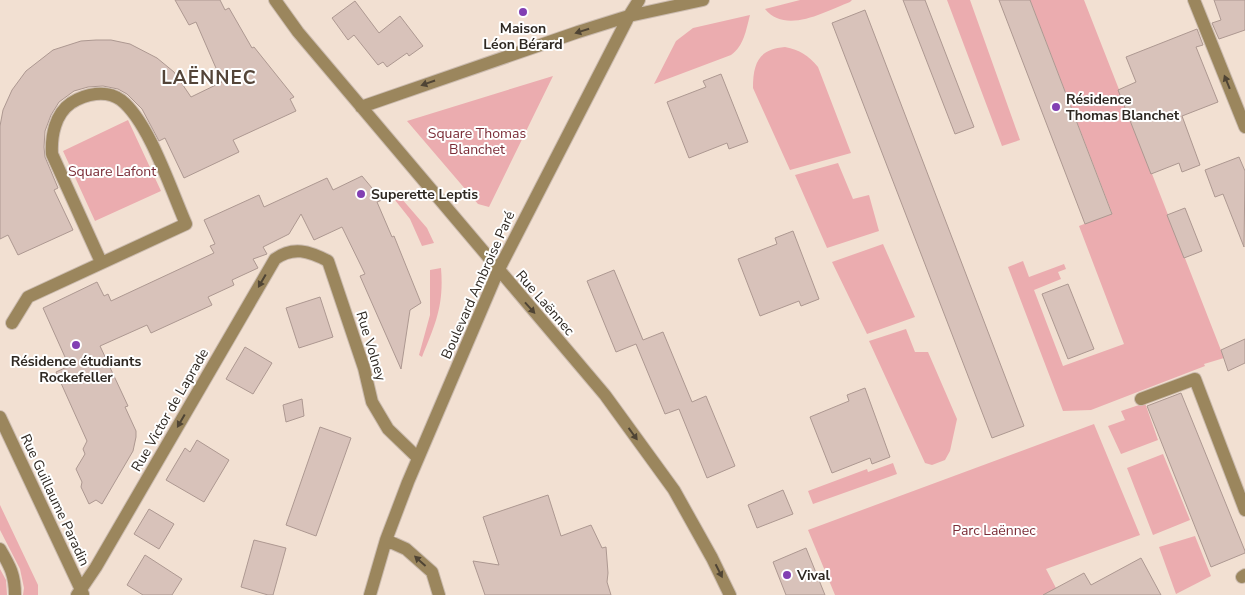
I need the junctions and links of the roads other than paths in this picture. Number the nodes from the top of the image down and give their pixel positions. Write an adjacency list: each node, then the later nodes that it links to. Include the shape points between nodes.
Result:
1 (275, 0): 6 (street, Rue Laënnec)
2 (639, 0): 5 (street, Boulevard Ambroise Paré)
3 (703, 0): 5 (street)
4 (1194, 0): 7 (street, one-way to 4)
5 (629, 16): 6 (street, one-way to 6); 10 (street, Boulevard Ambroise Paré)
6 (361, 106): 10 (street, Rue Laënnec)
7 (1245, 127)
8 (297, 251): 15 (street, Rue Volney, via 314,253 328,261 372,402 388,429); 19 (street, Rue Victor de Laprade, one-way to 19, via 284,252 275,259)
9 (101, 262): 9 (street, via 186,224 152,146 134,114 120,99 90,94 67,106 58,120 52,154); 11 (street, via 28,296)
10 (498, 271): 15 (street, Boulevard Ambroise Paré); 23 (street, Rue Laënnec, one-way to 23, via 605,396 674,490)
11 (12, 323)
12 (1141, 399): 16 (street, via 1195,378)
13 (0, 417): 14 (street, Rue Guillaume Paradin)
14 (4, 435): 19 (street, Rue Guillaume Paradin)
15 (418, 458): 17 (street, Boulevard Ambroise Paré)
16 (1245, 510)
17 (386, 540): 21 (street, Boulevard Ambroise Paré); 22 (street, one-way to 17, via 432,572 406,550)
18 (0, 549): 20 (street, via 12,571)
19 (80, 593)
20 (15, 595)
21 (370, 595)
22 (439, 595)
23 (730, 595)

